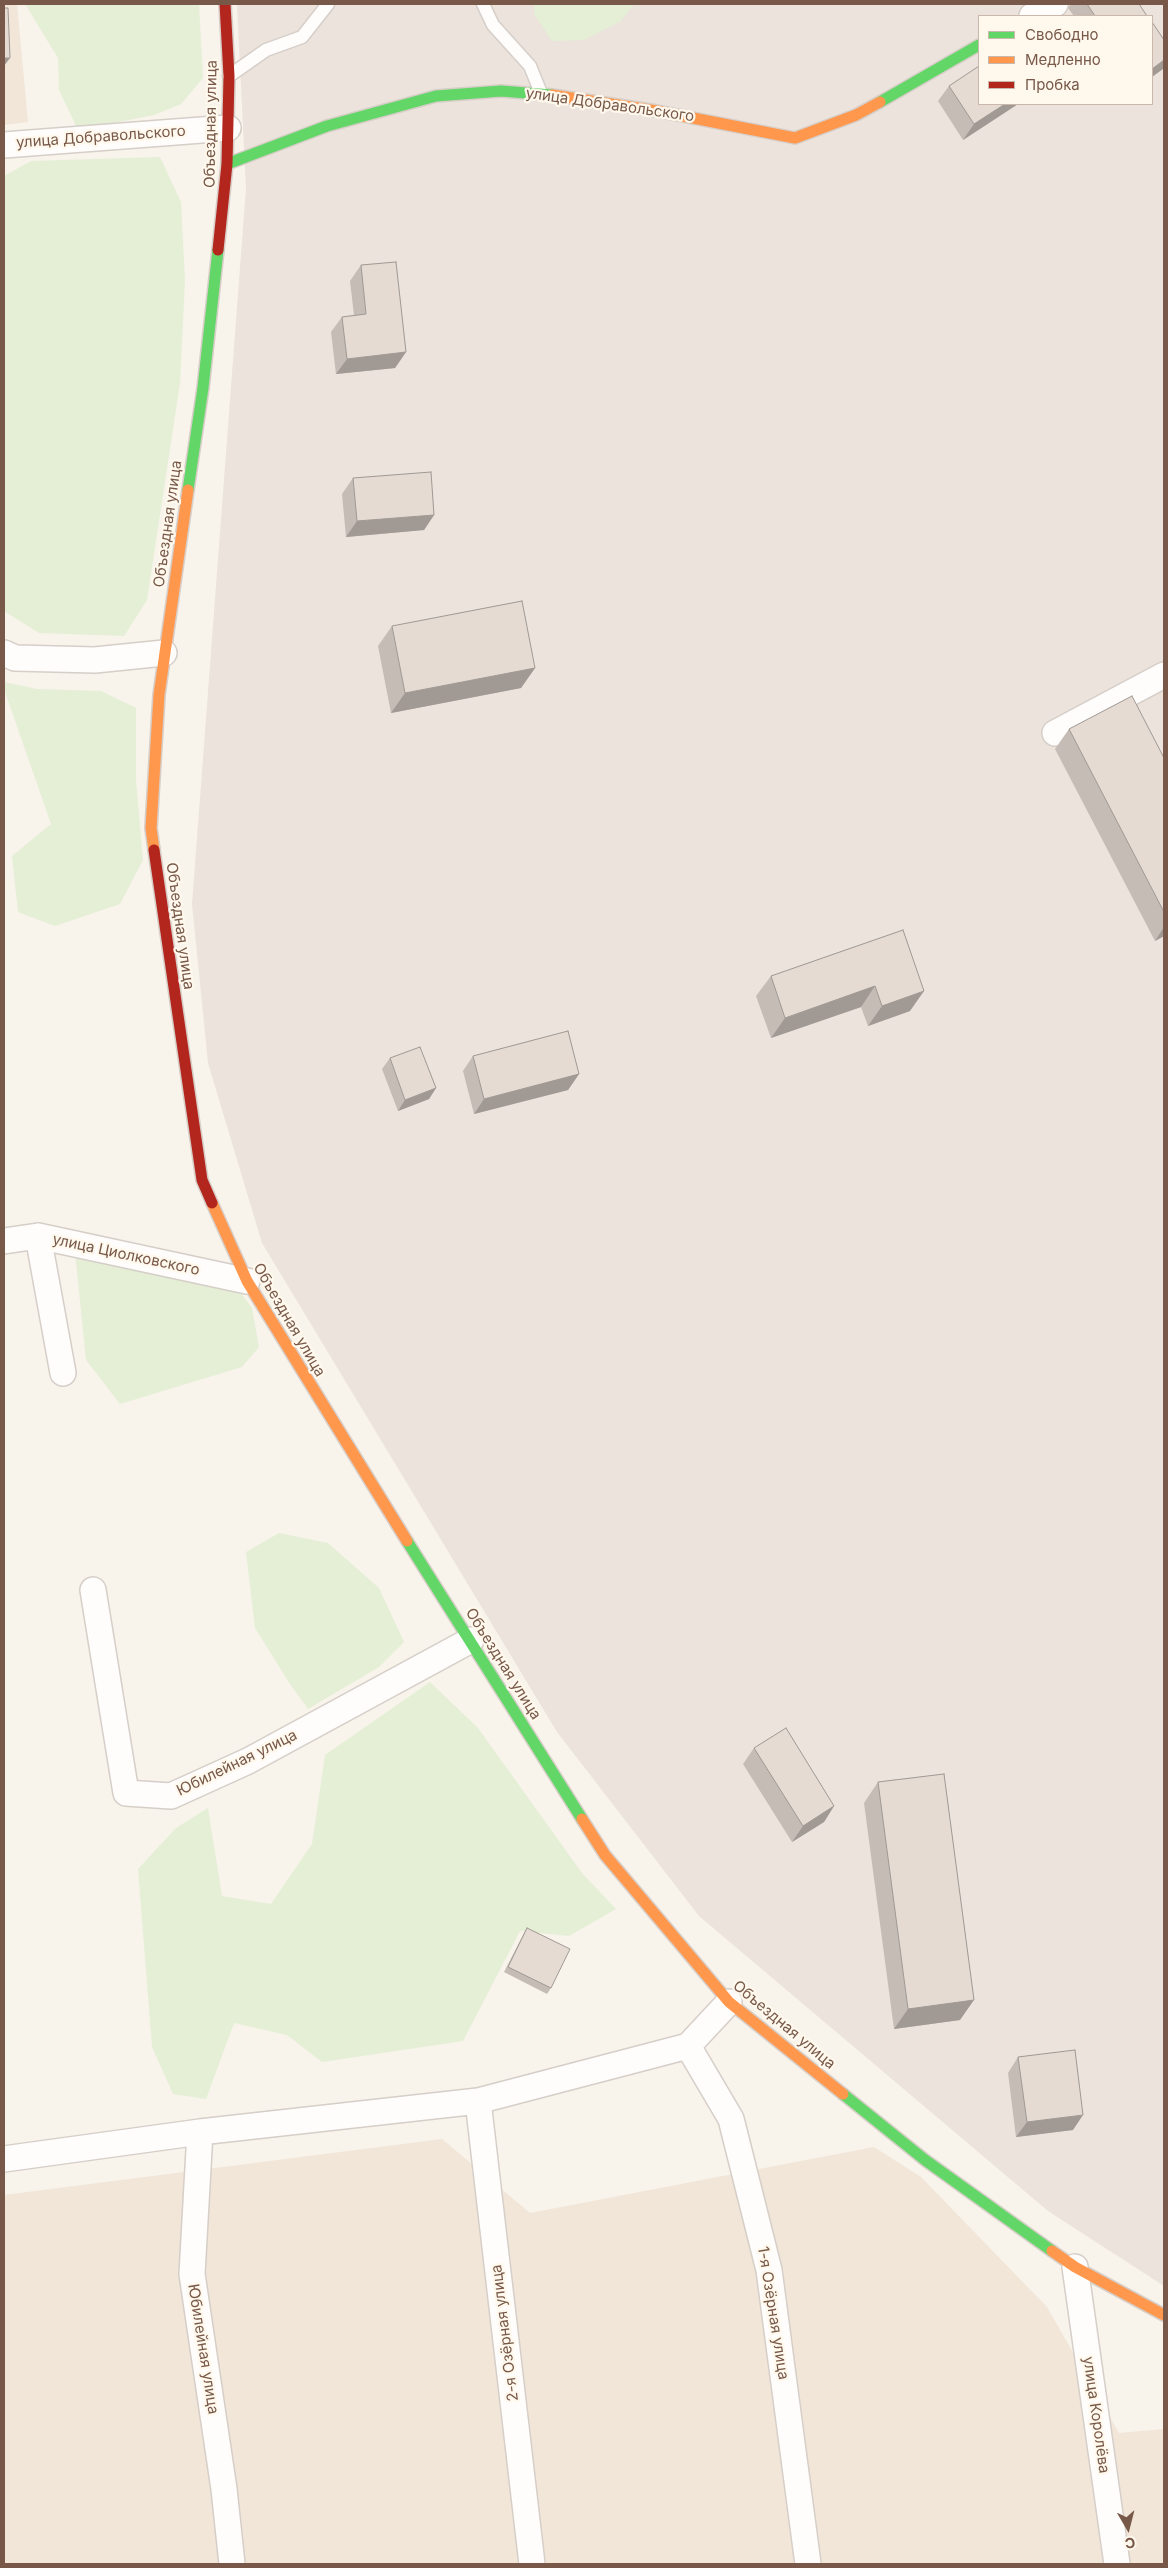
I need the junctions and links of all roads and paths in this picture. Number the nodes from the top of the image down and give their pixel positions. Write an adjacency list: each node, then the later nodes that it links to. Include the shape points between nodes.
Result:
1 (225, 4): 7 (main road, Объездная улица)
2 (328, 4): 7 (lane, via 302,37 266,50)
3 (483, 4): 8 (lane, via 493,25 530,66)
4 (1055, 4): 5 (street)
5 (1034, 15)
6 (978, 46): 8 (main road, улица Добравольского, via 856,115 794,138 657,111)
7 (229, 76): 9 (main road, Объездная улица)
8 (541, 93): 11 (main road, улица Добравольского, via 501,91 436,96 327,126)
9 (228, 128): 10 (street, улица Добравольского); 11 (main road, Объездная улица)
10 (4, 145)
11 (227, 164): 13 (main road, Объездная улица, via 203,388)
12 (4, 653): 13 (street, via 14,658 95,660)
13 (164, 653): 18 (main road, Объездная улица, via 151,828 202,1180)
14 (1164, 675): 15 (street)
15 (1055, 733)
16 (38, 1236): 17 (street, улица Циолковского); 18 (street, улица Циолковского); 19 (street)
17 (4, 1241)
18 (247, 1281): 21 (main road, Объездная улица, via 337,1431)
19 (63, 1373)
20 (93, 1590): 21 (street, Юбилейная улица, via 126,1793 171,1796 248,1761)
21 (470, 1640): 22 (main road, Объездная улица, via 605,1855)
22 (729, 2002): 23 (street); 27 (main road, Объездная улица, via 926,2160)
23 (688, 2046): 24 (street); 31 (street, 1-я Озёрная улица, via 731,2119 769,2270)
24 (478, 2101): 25 (street); 30 (street, 2-я Озёрная улица)
25 (200, 2132): 26 (street); 29 (street, Юбилейная улица, via 192,2274)
26 (4, 2159)
27 (1075, 2267): 28 (main road, Объездная улица); 32 (street, улица Королёва)
28 (1164, 2314)
29 (232, 2564)
30 (532, 2564)
31 (808, 2564)
32 (1117, 2564)

